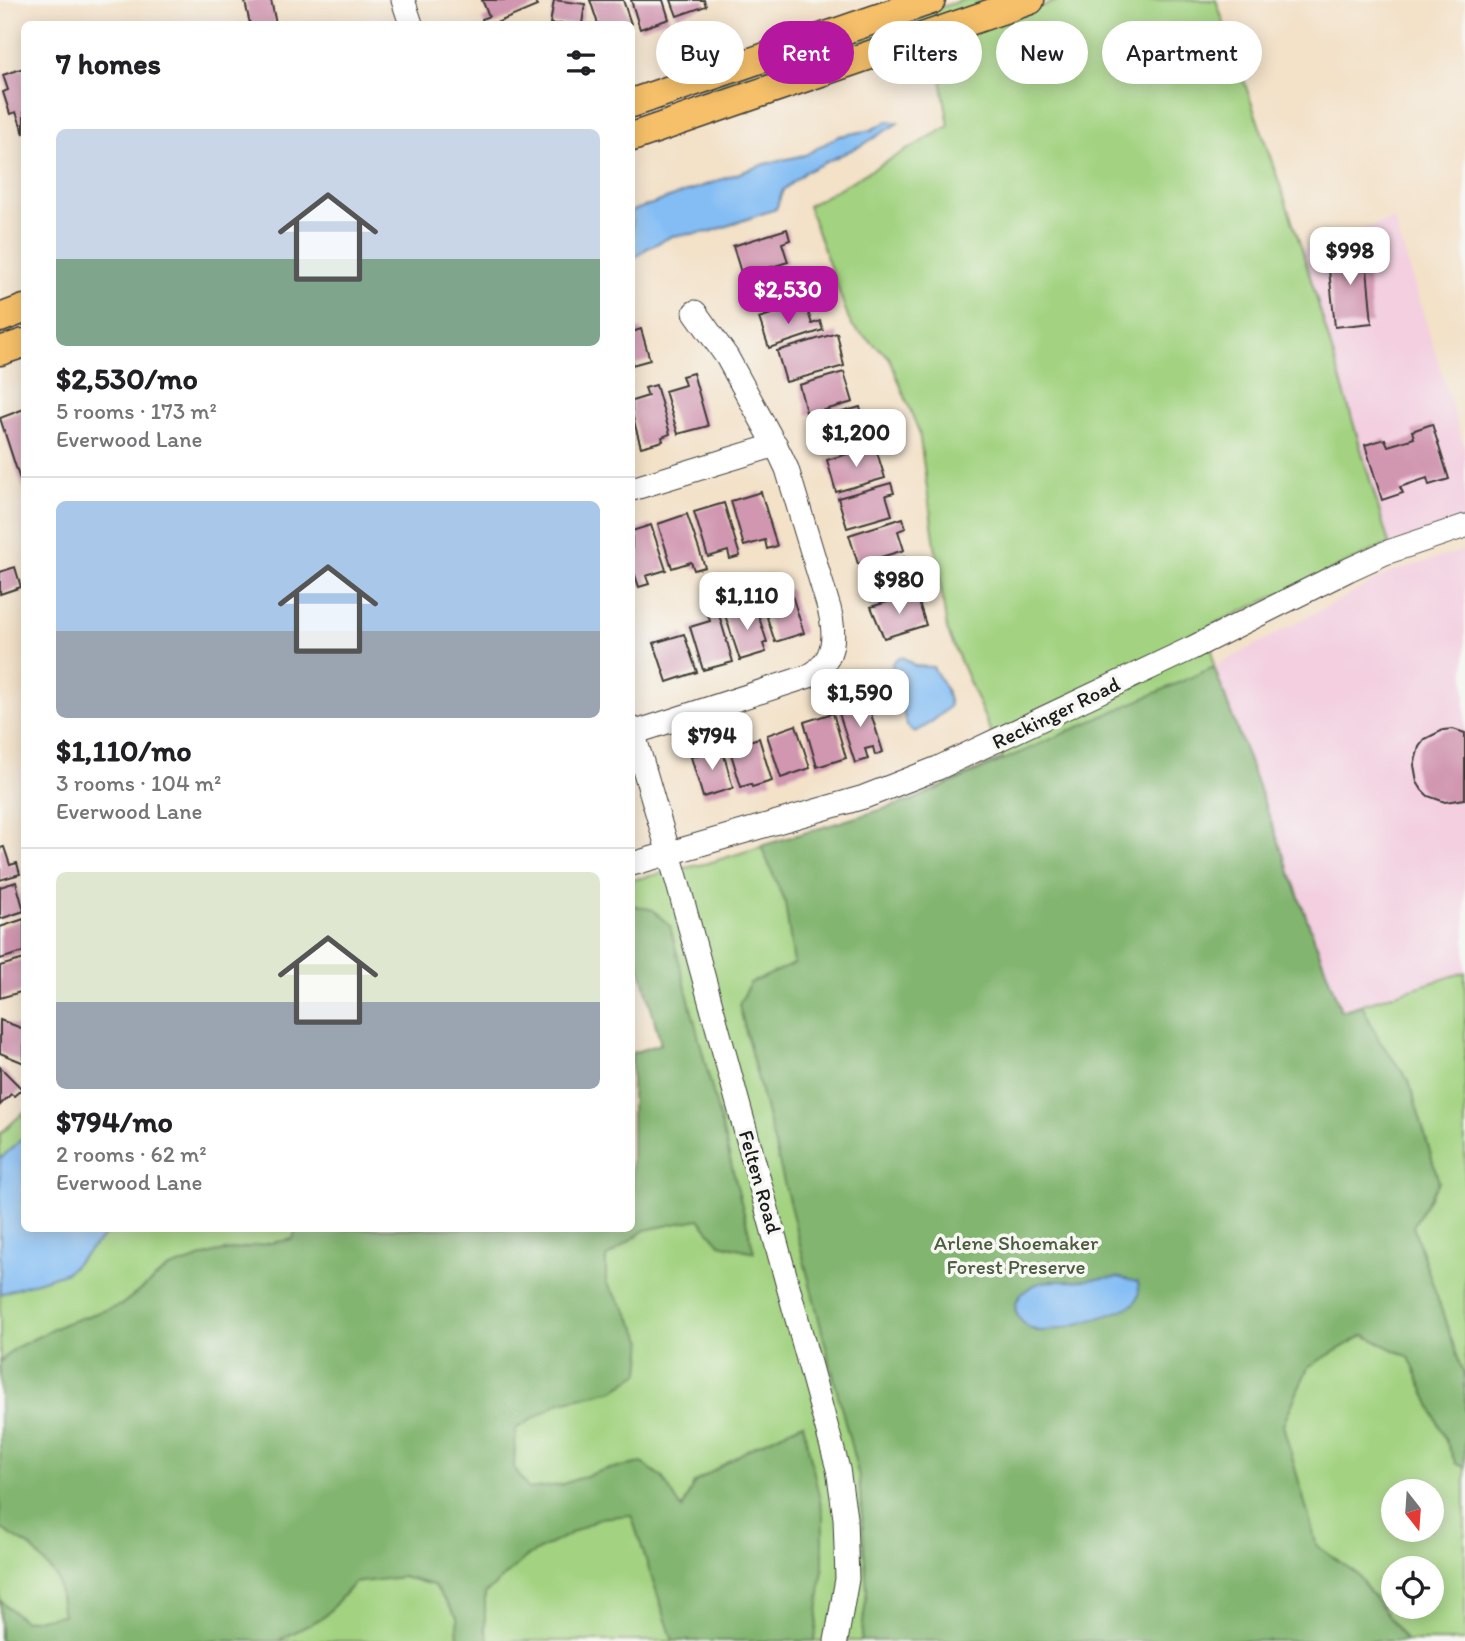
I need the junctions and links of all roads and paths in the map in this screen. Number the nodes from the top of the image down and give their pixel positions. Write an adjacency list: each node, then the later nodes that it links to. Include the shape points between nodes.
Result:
1 (403, 0): 4 (street)
2 (931, 0): 5 (main road)
3 (1030, 0): 6 (main road)
4 (410, 21)
5 (635, 102)
6 (635, 136)
7 (21, 310): 9 (main road)
8 (695, 312): 12 (street, via 727,357)
9 (0, 318)
10 (21, 343): 11 (main road)
11 (0, 351)
12 (776, 445): 13 (street); 15 (street, via 829,608 831,653 818,671 794,683)
13 (635, 488)
14 (1465, 526): 17 (street, Reckinger Road, via 1385,553 938,768 864,797)
15 (635, 730)
16 (635, 738): 17 (street, Felten Road)
17 (670, 854): 18 (street, Reckinger Road); 19 (street, Felten Road, via 838,1469 847,1579)
18 (635, 863)
19 (836, 1641)

